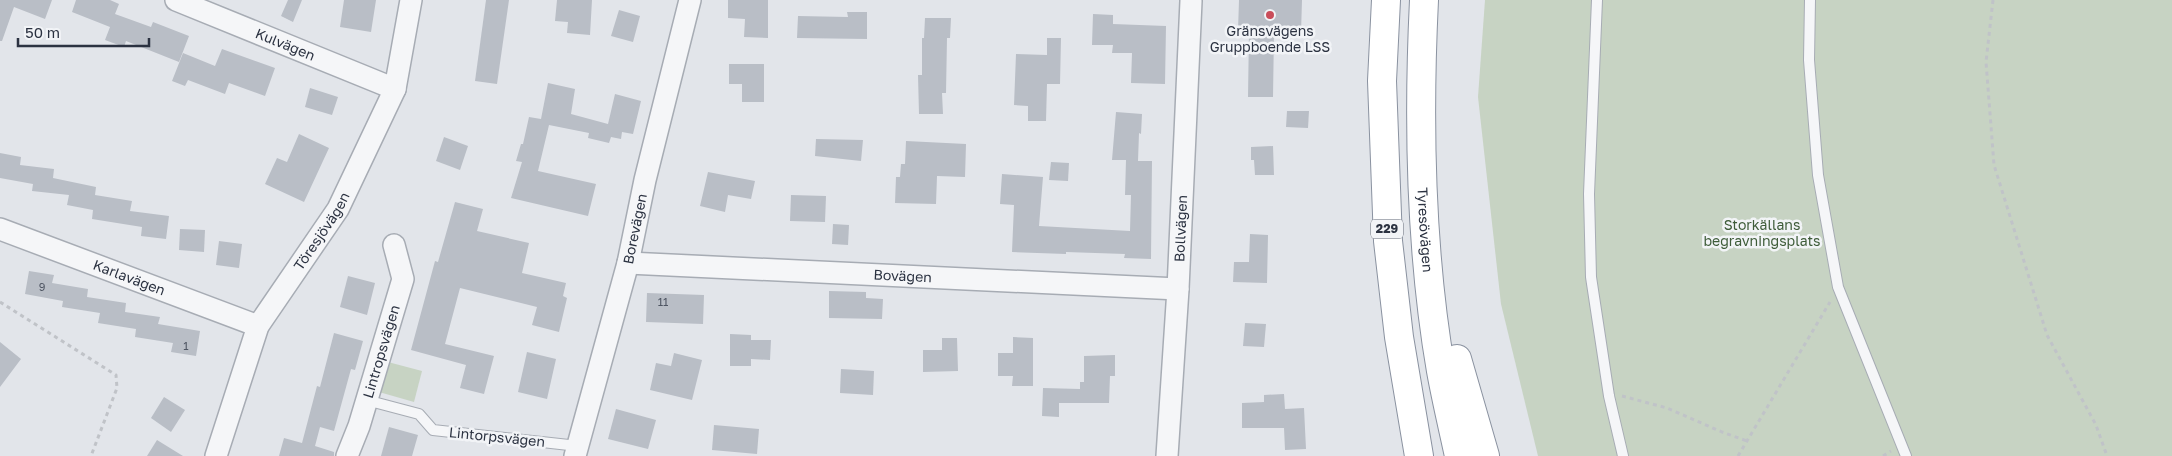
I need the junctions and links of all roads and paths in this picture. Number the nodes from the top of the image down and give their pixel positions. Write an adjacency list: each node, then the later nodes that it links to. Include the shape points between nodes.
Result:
1 (176, 0): 10 (street, Kulvägen)
2 (411, 0): 10 (street, Töresjövägen)
3 (690, 0): 14 (street, Borevägen, via 645,180)
4 (1188, 0): 16 (street, Bollvägen)
5 (1386, 0): 27 (highway, 229, via 1382,81 1388,241 1399,337)
6 (1424, 0): 12 (highway, Tyresövägen, via 1422,128)
7 (1597, 0): 19 (lane, via 1589,194 1592,277)
8 (1810, 0): 15 (lane, via 1809,60 1818,175)
9 (1993, 0): 33 (path, via 1986,62 1994,165 2047,335 2096,425)
10 (395, 89): 18 (street, Töresjövägen, via 338,209)
11 (1, 234): 18 (street, Karlavägen)
12 (1426, 241): 28 (highway, Tyresövägen, via 1441,370); 29 (highway)
13 (394, 245): 20 (street, Lintropsvägen, via 403,278)
14 (628, 264): 16 (street, Bovägen); 22 (street, Borevägen)
15 (1838, 287): 21 (path); 32 (lane)
16 (1178, 289): 26 (street, Bollvägen)
17 (0, 302): 23 (path, via 116,375 118,388)
18 (258, 326): 24 (street, Töresjövägen)
19 (1609, 396): 21 (path, via 1621,395 1667,408); 30 (lane)
20 (366, 400): 22 (lane, Lintorpsvägen, via 419,414 434,430); 25 (street, Lintropsvägen)
21 (1747, 441): 31 (path)
22 (577, 451)
23 (90, 456)
24 (216, 456)
25 (347, 456)
26 (1168, 456)
27 (1419, 456)
28 (1459, 456)
29 (1485, 456)
30 (1623, 456)
31 (1738, 456)
32 (1906, 456)
33 (2107, 456)

